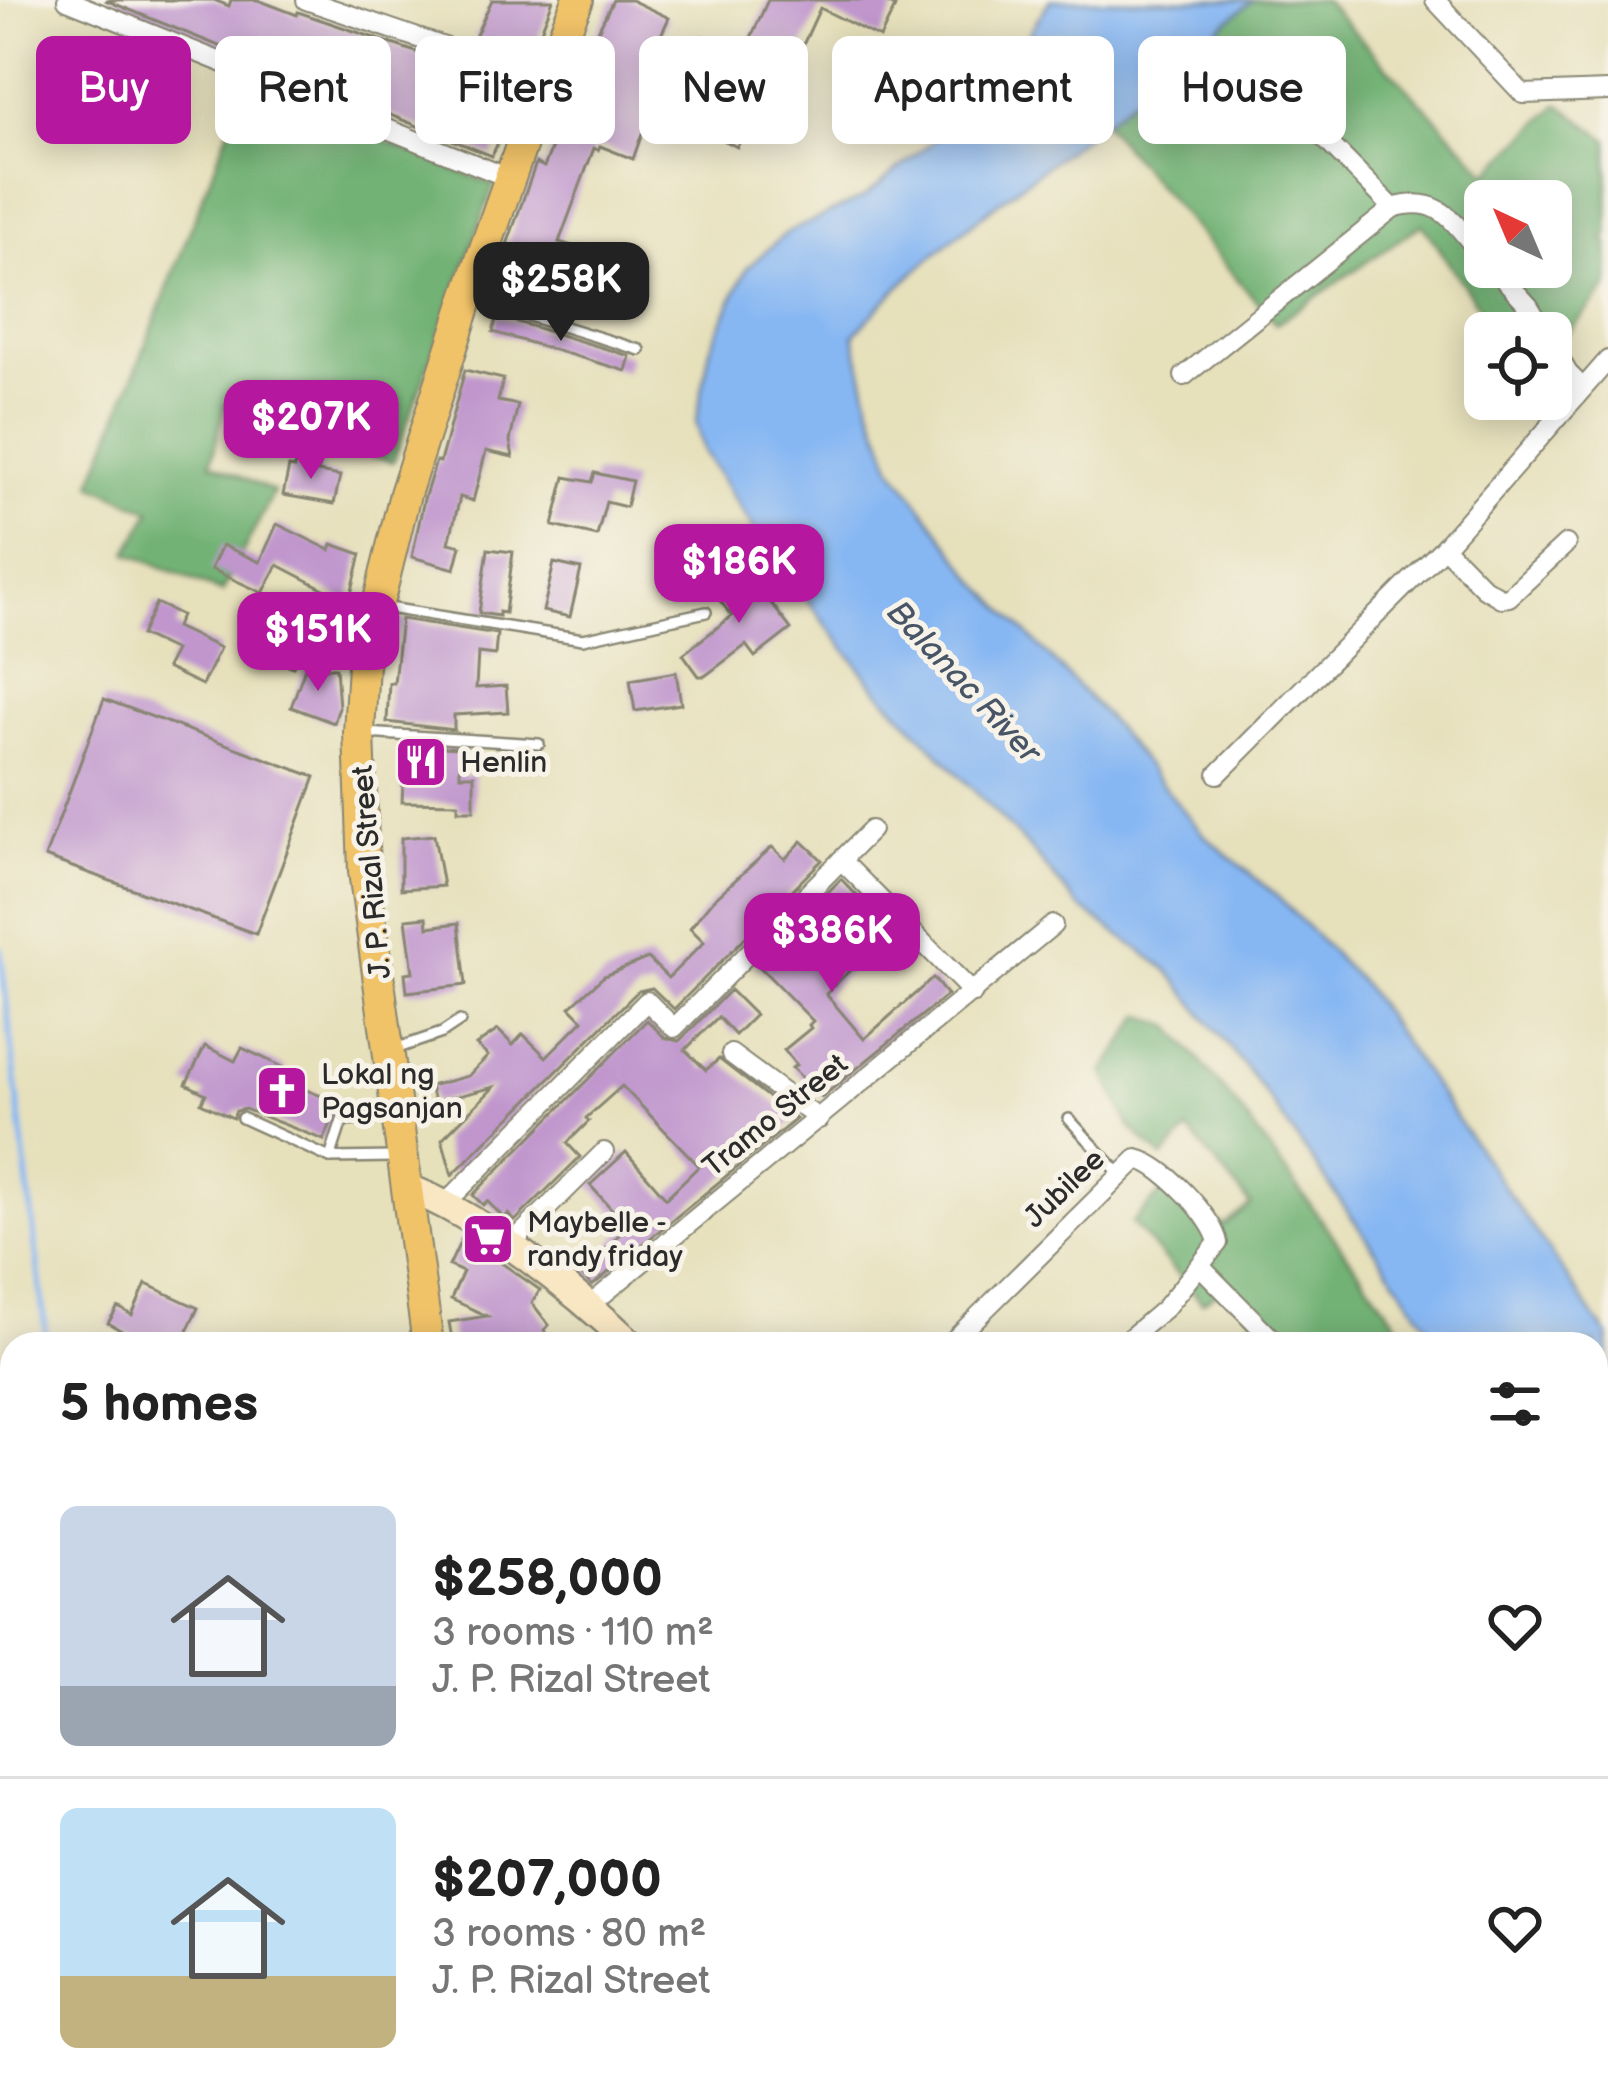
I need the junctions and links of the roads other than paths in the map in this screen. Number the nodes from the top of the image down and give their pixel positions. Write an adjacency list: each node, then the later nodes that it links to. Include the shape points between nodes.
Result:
1 (67, 0): 10 (street)
2 (305, 0): 6 (street)
3 (578, 0): 5 (main road, J. P. Rizal Street)
4 (1435, 0): 7 (street, via 1523,94)
5 (563, 36)
6 (415, 37)
7 (1608, 91)
8 (521, 144): 10 (main road, J. P. Rizal Street)
9 (1331, 144): 11 (street)
10 (509, 178): 14 (main road, J. P. Rizal Street)
11 (1393, 208): 12 (street, via 1435,205); 18 (street)
12 (1464, 236)
13 (1511, 288): 15 (street)
14 (469, 297): 16 (lane); 23 (main road, J. P. Rizal Street)
15 (1532, 312)
16 (640, 350)
17 (1608, 360): 20 (street)
18 (1184, 376)
19 (1572, 377): 20 (street)
20 (1582, 387): 22 (street)
21 (1566, 544): 22 (street, via 1501,598)
22 (1444, 548): 27 (street)
23 (376, 606): 24 (lane, via 583,639); 25 (main road, J. P. Rizal Street, via 362,664)
24 (706, 612)
25 (359, 732): 26 (lane); 33 (main road, J. P. Rizal Street, via 364,871)
26 (539, 744)
27 (1218, 774)
28 (871, 830): 29 (street)
29 (841, 860): 31 (street); 44 (street, via 674,1028 647,1001)
30 (1053, 925): 31 (street, Tramo Street)
31 (974, 993): 37 (street, Tramo Street)
32 (460, 1022): 33 (lane)
33 (389, 1050): 36 (main road, J. P. Rizal Street)
34 (731, 1054): 37 (street)
35 (242, 1118): 41 (lane)
36 (399, 1118): 40 (main road, J. P. Rizal Street); 41 (lane, via 342,1121)
37 (819, 1119): 47 (street, Tramo Street)
38 (1069, 1119): 42 (lane)
39 (604, 1152): 45 (street)
40 (404, 1156): 41 (lane); 43 (main road, J. P. Rizal Street)
41 (330, 1158)
42 (1119, 1173): 46 (street, Jubilee, via 1137,1159 1153,1162 1216,1227 1218,1243); 50 (street, Jubilee)
43 (407, 1188): 44 (street); 48 (main road, J. P. Rizal Street)
44 (447, 1202): 45 (street)
45 (508, 1246): 47 (street)
46 (1201, 1267): 51 (street); 52 (street)
47 (590, 1305): 49 (street)
48 (426, 1332)
49 (618, 1332)
50 (962, 1332)
51 (1137, 1332)
52 (1264, 1332)

